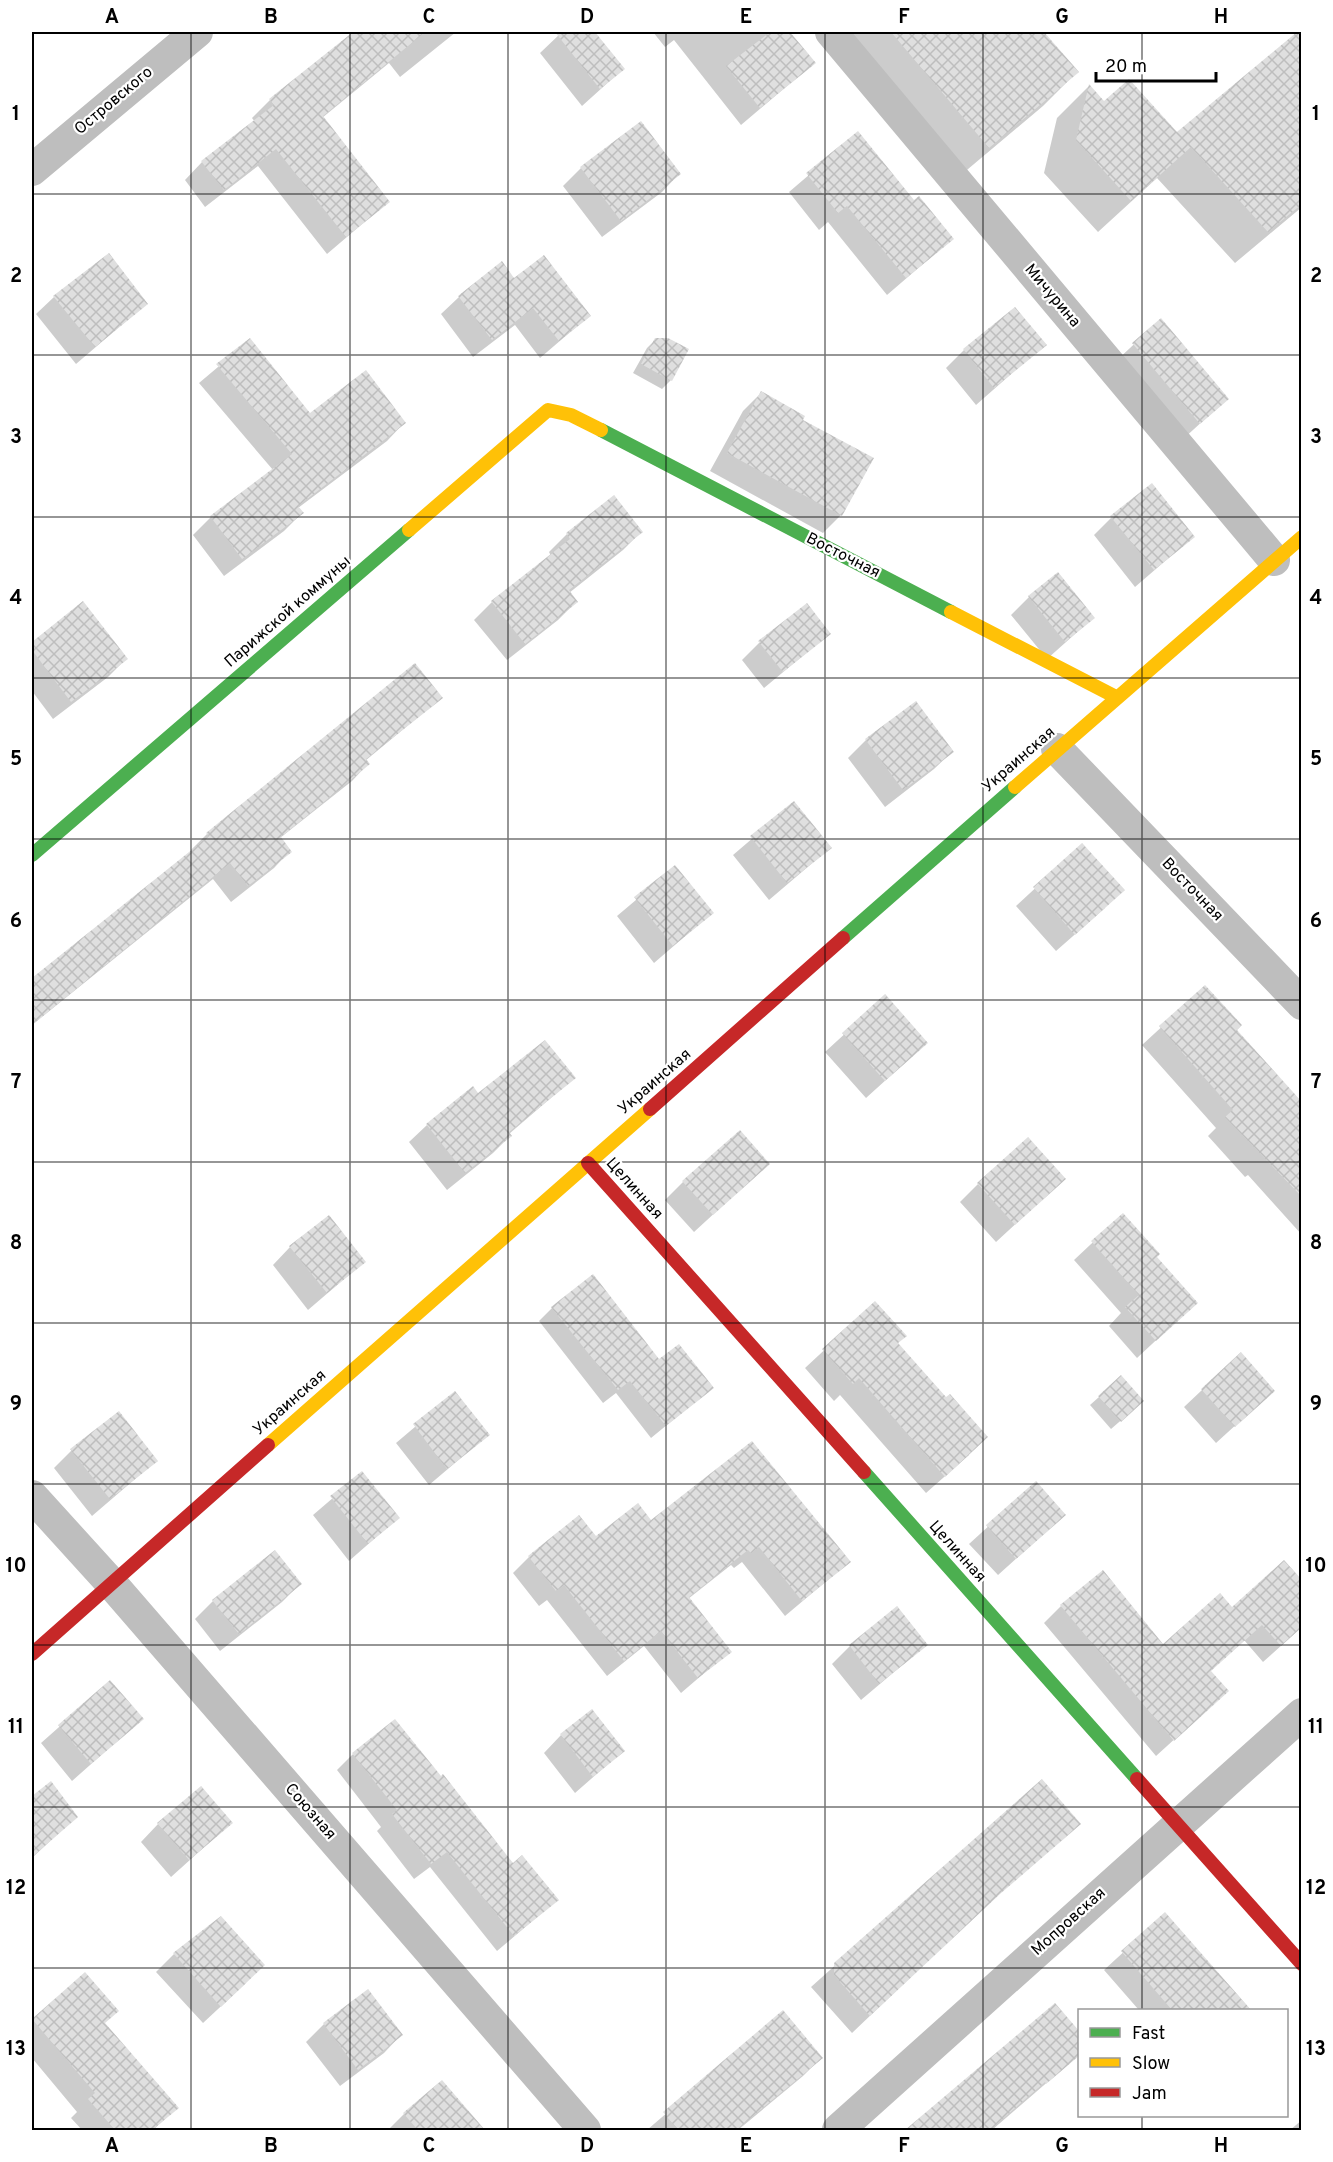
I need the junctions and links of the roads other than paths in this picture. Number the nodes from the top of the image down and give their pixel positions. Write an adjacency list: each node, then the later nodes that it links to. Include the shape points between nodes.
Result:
1 (197, 32): 3 (street, Островского)
2 (831, 32): 6 (street, Мичурина)
3 (32, 170)
4 (571, 415): 7 (street, Восточная); 9 (street, Парижской коммуны, via 548,410)
5 (1302, 537): 6 (street, Украинская)
6 (1274, 560): 7 (street, Украинская)
7 (1116, 697): 8 (street, Украинская)
8 (1057, 749): 10 (street, Восточная); 11 (street, Украинская)
9 (32, 855)
10 (1302, 1005)
11 (588, 1163): 13 (street, Украинская); 16 (street, Целинная)
12 (32, 1496): 13 (street, Союзная)
13 (111, 1583): 14 (street, Украинская); 18 (street, Союзная)
14 (32, 1654)
15 (1302, 1714): 16 (street, Мопровская)
16 (1178, 1825): 17 (street, Целинная); 19 (street, Мопровская)
17 (1302, 1964)
18 (585, 2130)
19 (838, 2130)

